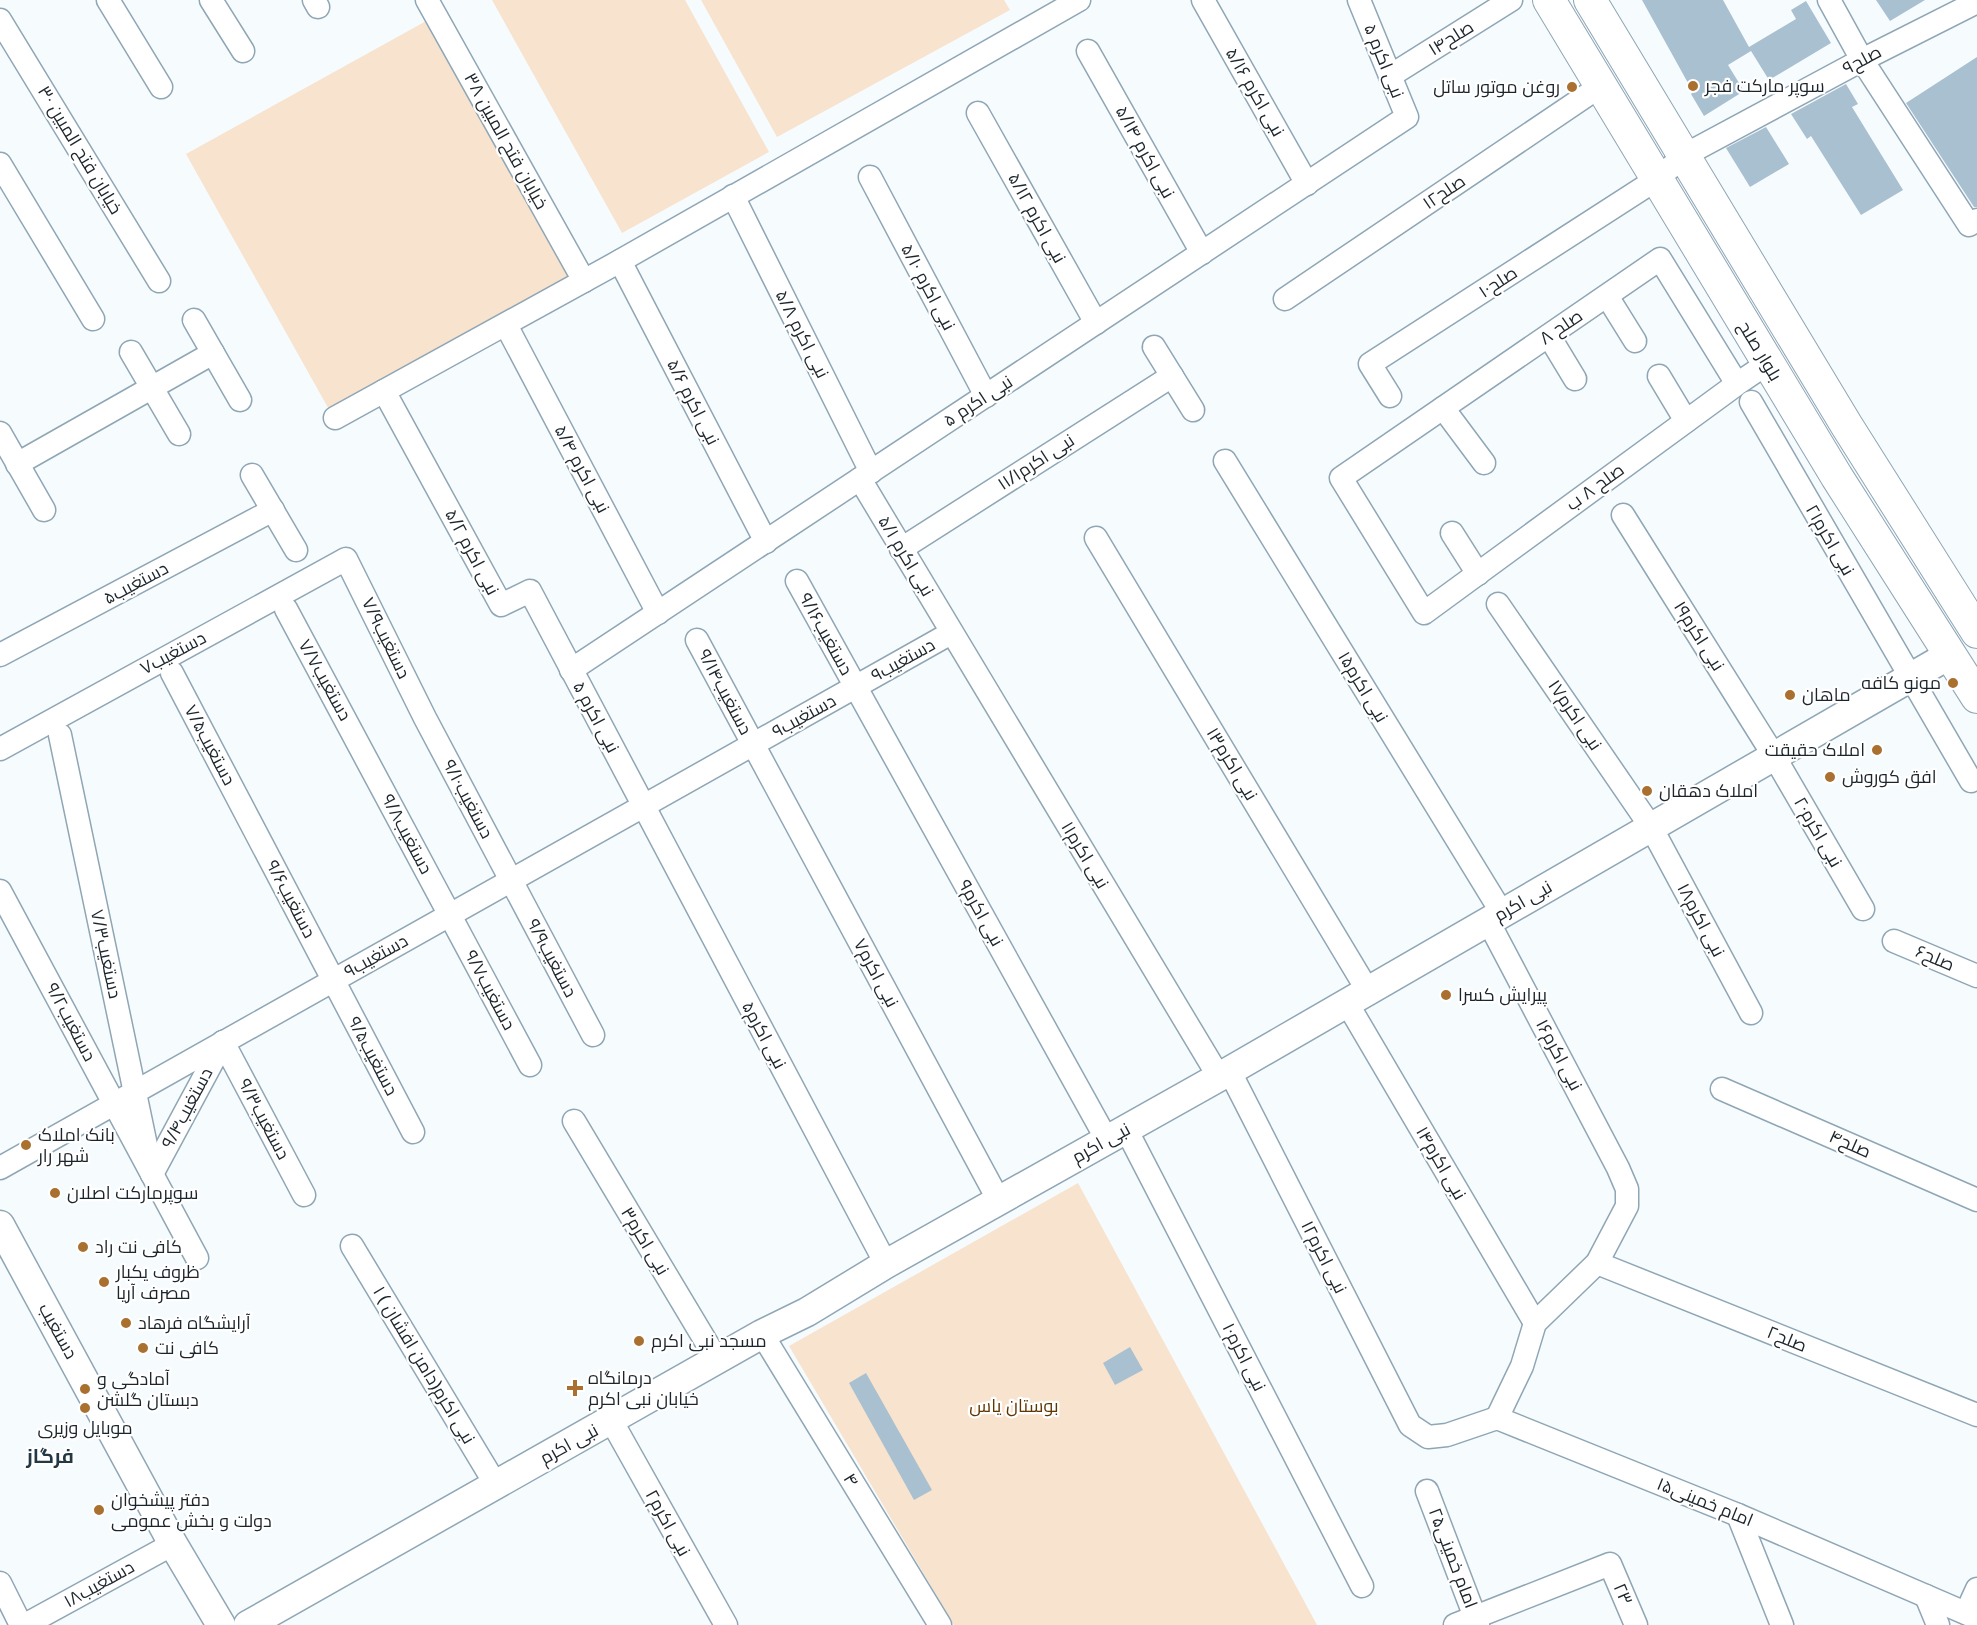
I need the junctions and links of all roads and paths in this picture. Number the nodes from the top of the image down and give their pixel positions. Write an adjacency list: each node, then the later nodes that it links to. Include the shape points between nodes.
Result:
1 (108, 0): 18 (street)
2 (211, 0): 13 (street)
3 (427, 0): 30 (street, خیابان فتح المبین ۳۸)
4 (1079, 0): 25 (street)
5 (1203, 0): 24 (street, نبی اکرم ۵/۱۶)
6 (1359, 0): 16 (street, نبی اکرم ۵)
7 (1512, 0): 16 (street, صلح۱۴)
8 (1550, 0): 17 (main road, بلوار صلح)
9 (1590, 0): 20 (main road, بلوار صلح)
10 (1828, 0): 15 (street)
11 (1977, 2): 15 (street, صلح۹)
12 (0, 20): 29 (street, خیابان فتح المبین ۳۰)
13 (243, 51)
14 (1088, 51): 27 (street, نبی اکرم ۵/۱۴)
15 (1862, 60): 20 (street, صلح۹); 26 (street)
16 (1390, 76): 24 (street, نبی اکرم ۵, via 1407,117)
17 (1602, 86): 23 (main road, بلوار صلح); 32 (street, صلح۱۲)
18 (161, 87)
19 (978, 113): 35 (street, نبی اکرم ۵/۱۲)
20 (1685, 156): 23 (street, صلح۹); 79 (main road, بلوار صلح, via 1847,426)
21 (0, 164): 33 (street)
22 (870, 177): 49 (street, نبی اکرم ۵/۱۰)
23 (1657, 179): 42 (main road, بلوار صلح); 50 (street, صلح۱۰, via 1370,364)
24 (1307, 184): 27 (street, نبی اکرم ۵)
25 (733, 196): 28 (street); 63 (street, نبی اکرم ۵/۸)
26 (1973, 223)
27 (1202, 253): 35 (street, نبی اکرم ۵)
28 (621, 261): 30 (street); 69 (street, نبی اکرم ۵/۶)
29 (159, 281)
30 (585, 281): 36 (street)
31 (1607, 296): 37 (street, ۸ صلح); 38 (street); 46 (street, ۸ صلح, via 1660,259)
32 (1285, 299)
33 (93, 319)
34 (195, 320): 41 (street)
35 (1096, 323): 49 (street, نبی اکرم ۵)
36 (506, 325): 48 (street); 77 (street, نبی اکرم ۵/۴)
37 (1549, 336): 45 (street); 53 (street, ۸ صلح)
38 (1635, 341)
39 (1154, 347): 43 (street)
40 (131, 352): 47 (street)
41 (213, 353): 47 (street); 51 (street)
42 (1767, 363): 46 (street, صلح ۸ ب); 82 (main road, بلوار صلح)
43 (1172, 376): 54 (street); 70 (street, نبی اکرم۱۱/۱)
44 (1659, 376): 56 (street)
45 (1575, 379)
46 (1737, 384): 56 (street, صلح ۸ ب)
47 (152, 388): 58 (street); 61 (street)
48 (384, 391): 55 (street); 84 (street, نبی اکرم ۵/۲, via 501,605 530,591)
49 (986, 396): 63 (street, نبی اکرم ۵)
50 (1390, 396)
51 (240, 400)
52 (1750, 402): 86 (street, نبی اکرم۲۱)
53 (1443, 408): 60 (street); 78 (street, ۸ صلح, via 1341,478)
54 (1193, 410)
55 (335, 418)
56 (1686, 421): 73 (street, صلح ۸ ب)
57 (0, 433): 61 (street)
58 (179, 434)
59 (1225, 461): 103 (street, نبی اکرم۱۵)
60 (1484, 463)
61 (17, 464): 64 (street)
62 (252, 475): 65 (street)
63 (866, 476): 69 (street, نبی اکرم ۵); 70 (street, نبی اکرم ۵/۱)
64 (44, 510)
65 (273, 510): 71 (street); 83 (street, دستغیب۵)
66 (1623, 515): 94 (street, نبی اکرم۱۹)
67 (1452, 533): 73 (street)
68 (1096, 538): 107 (street, نبی اکرم۱۳)
69 (766, 542): 77 (street, نبی اکرم ۵)
70 (901, 549): 80 (street, نبی اکرم ۵/۱)
71 (296, 550)
72 (346, 559): 89 (street, دستغیب۷/۹); 92 (street, دستغیب۷)
73 (1478, 574): 78 (street, صلح ۸ ب)
74 (797, 581): 87 (street, دستغیب۹/۱۶)
75 (1498, 604): 98 (street, نبی اکرم۱۷)
76 (286, 609): 93 (street, دستغیب۷/۷)
77 (658, 613): 84 (street, نبی اکرم ۵)
78 (1424, 613)
79 (1977, 632)
80 (951, 633): 87 (street, دستغیب۹); 112 (street, نبی اکرم۱۱)
81 (697, 640): 91 (street, دستغیب۹/۱۴)
82 (1951, 654): 86 (street, نبی اکرم); 88 (main road, بلوار صلح)
83 (0, 656)
84 (572, 670): 96 (street, نبی اکرم ۵)
85 (172, 673): 97 (street, دستغیب۷/۵)
86 (1910, 678): 94 (street, نبی اکرم); 95 (street, نبی اکرم۲۱)
87 (855, 687): 91 (street, ۹دستغیب); 117 (street, نبی اکرم۹)
88 (1977, 697)
89 (425, 718): 99 (street, دستغیب۹/۱۰)
90 (60, 735): 119 (street, دستغیب۷/۳)
91 (753, 745): 96 (street, دستغیب۹); 122 (street, نبی اکرم۷)
92 (0, 749)
93 (364, 752): 102 (street, دستغیب۹/۸)
94 (1774, 756): 98 (street, نبی اکرم); 101 (street, نبی اکرم۲۰)
95 (1971, 781)
96 (643, 807): 99 (street, دستغیب۹); 127 (street, نبی اکرم۵)
97 (248, 817): 106 (street, دستغیب۹/۶)
98 (1651, 827): 103 (street, نبی اکرم); 108 (street, نبی اکرم۱۸)
99 (511, 881): 102 (street, دستغیب۹); 109 (street, دستغیب۹/۹)
100 (0, 891): 114 (street, دستغیب۹/۲)
101 (1863, 909)
102 (450, 915): 106 (street, دستغیب۹); 111 (street, دستغیب۹/۷)
103 (1495, 917): 107 (street, نبی اکرم); 126 (street, نبی اکرم۱۶, via 1627,1189 1627,1206)
104 (1894, 940): 105 (street, صلح۶)
105 (1977, 976)
106 (333, 980): 110 (street, دستغیب۹); 116 (street, ۹/۵دستغیب)
107 (1357, 997): 112 (street, نبی اکرم); 128 (street, نبی اکرم۱۴)
108 (1751, 1012)
109 (593, 1035)
110 (223, 1042): 114 (street, دستغیب۹); 119 (street, دستغیب۹/۴); 120 (street, دستغیب۹/۳)
111 (530, 1065)
112 (1224, 1073): 117 (street, نبی اکرم); 132 (street, نبی اکرم۱۲, via 1410,1425 1428,1437 1447,1435)
113 (1722, 1089): 121 (street, صلح۴)
114 (114, 1103): 118 (street, دستغیب۹); 119 (street, دستغیب۹/۲)
115 (574, 1121): 130 (street, نبی اکرم۳)
116 (413, 1131)
117 (1117, 1134): 122 (street, نبی اکرم); 139 (street, نبی اکرم۱۰)
118 (0, 1168)
119 (152, 1174): 125 (street, دستغیب۹/۲)
120 (304, 1196)
121 (1977, 1200)
122 (999, 1201): 127 (street, نبی اکرم)
123 (2, 1236): 137 (street, دستغیب)
124 (352, 1246): 134 (street, ۱ نبی اکرم(دامن افشان ))
125 (197, 1258)
126 (1597, 1263): 128 (street); 131 (street, صلح۲)
127 (886, 1264): 129 (street, نبی اکرم)
128 (1535, 1323): 132 (street, via 1522,1366)
129 (762, 1335): 130 (street, نبی اکرم); 148 (street, ۴)
130 (717, 1360): 133 (street, نبی اکرم)
131 (1977, 1415)
132 (1497, 1418): 136 (street, ۱۵امام خمینی)
133 (611, 1420): 134 (street, نبی اکرم); 147 (street, نبی اکرم۲)
134 (496, 1485): 146 (street, نبی اکرم)
135 (1427, 1491): 143 (street, امام خمینی۲۵)
136 (1738, 1515): 141 (street, ۱۵امام خمینی); 150 (street)
137 (173, 1544): 144 (street, دستغیب۱۸); 145 (street, دستغیب)
138 (0, 1583): 144 (street)
139 (1362, 1586)
140 (1977, 1589): 142 (street)
141 (1926, 1596): 142 (street, ۱۵امام خمینی); 151 (street)
142 (1972, 1616)
143 (1470, 1622): 149 (street, ۲۳, via 1610,1564)
144 (23, 1625)
145 (221, 1625)
146 (248, 1625)
147 (726, 1625)
148 (940, 1625)
149 (1636, 1625)
150 (1782, 1625)
151 (1938, 1625)

